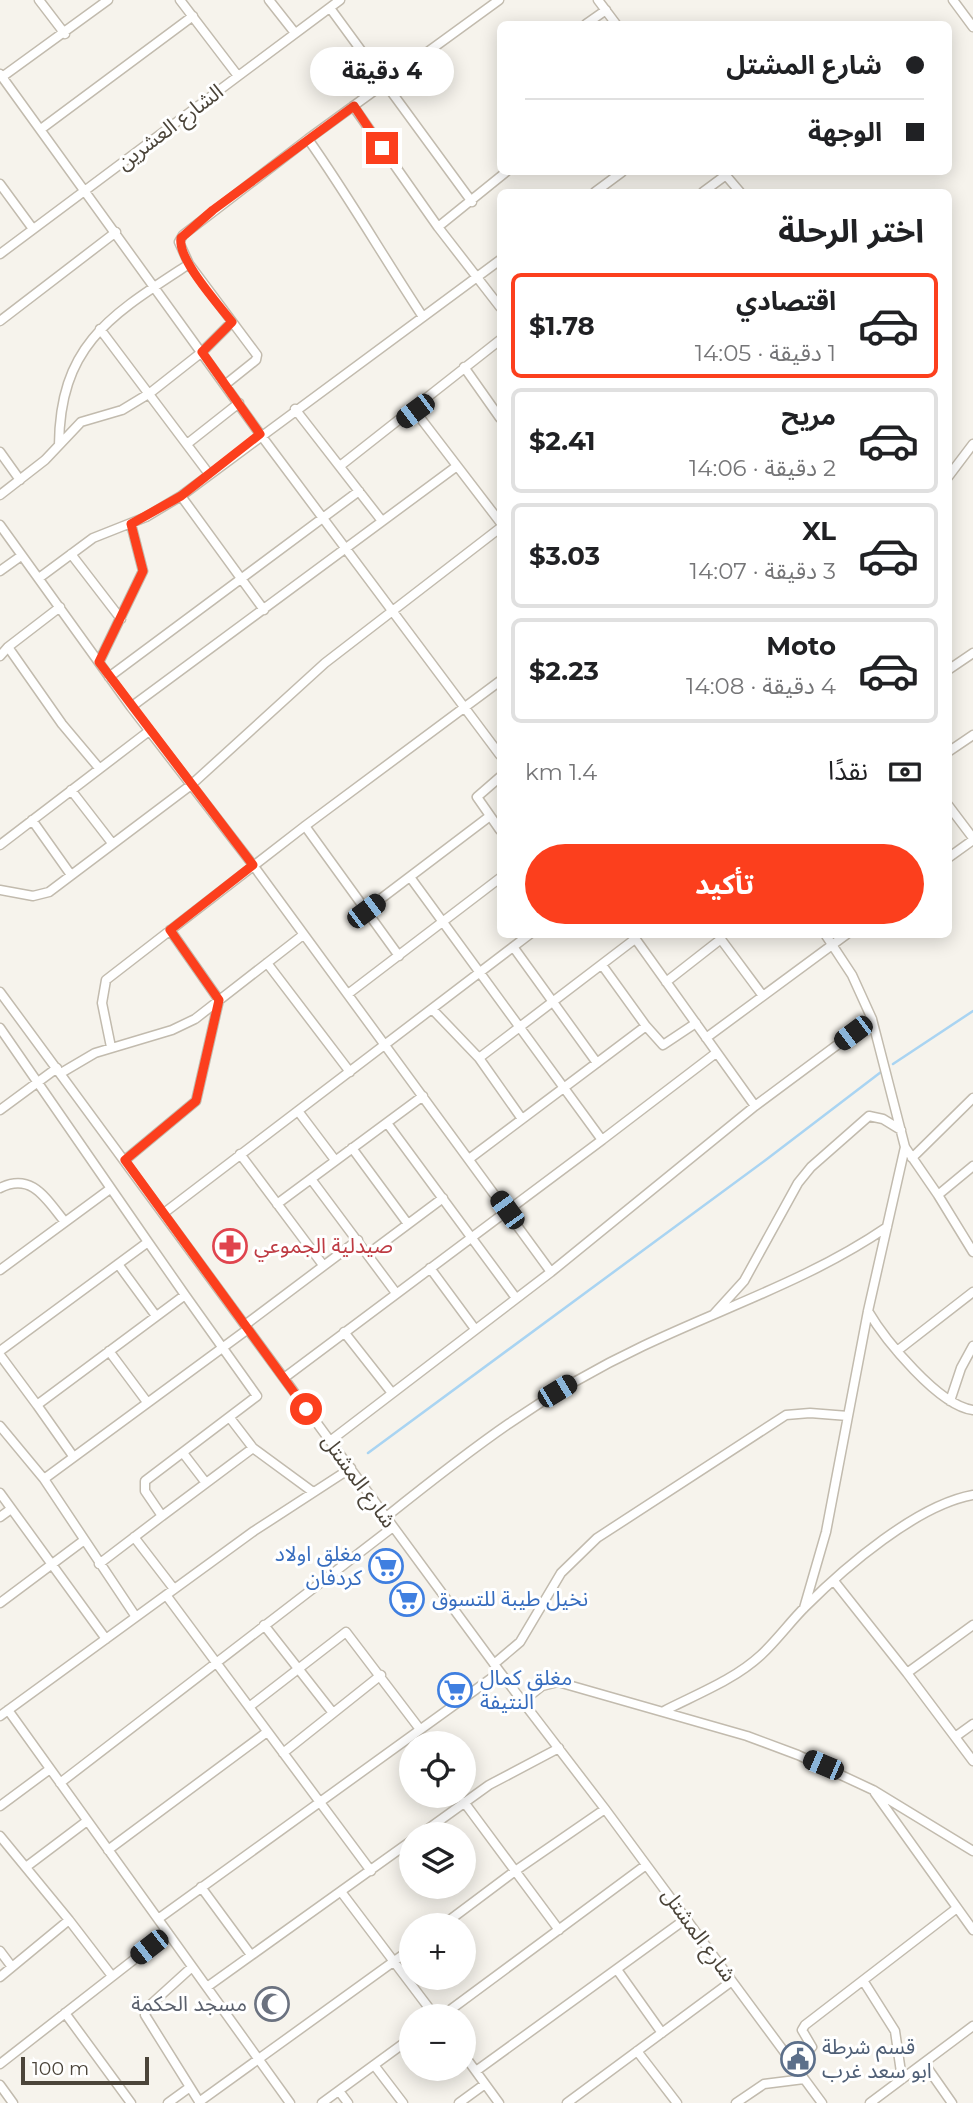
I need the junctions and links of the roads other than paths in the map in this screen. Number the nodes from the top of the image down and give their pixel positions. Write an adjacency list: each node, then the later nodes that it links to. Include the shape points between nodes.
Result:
1 (39, 0): 16 (street)
2 (108, 0): 16 (street)
3 (180, 0): 11 (street)
4 (269, 0): 15 (street)
5 (341, 0): 9 (street, الشارع العشرين)
6 (499, 0): 19 (street)
7 (598, 0): 10 (street)
8 (953, 0): 14 (street)
9 (330, 8): 15 (street, الشارع العشرين); 19 (street)
10 (606, 10): 12 (street); 13 (street)
11 (193, 16): 18 (street); 21 (street)
12 (590, 21)
13 (614, 21)
14 (973, 27)
15 (295, 33): 18 (street, الشارع العشرين)
16 (65, 34): 17 (street)
17 (1, 76): 21 (street)
18 (238, 76): 31 (street, الشارع العشرين)
19 (386, 83): 20 (street); 32 (street)
20 (354, 106): 22 (street); 33 (street)
21 (41, 129): 31 (street)
22 (308, 139): 38 (street, via 183,235 179,242); 42 (street)
23 (503, 175): 32 (street)
24 (618, 175): 28 (street)
25 (723, 175): 29 (street)
26 (727, 175): 30 (street)
27 (0, 184): 34 (street)
28 (599, 189)
29 (706, 189)
30 (738, 189)
31 (86, 190): 34 (street, الشارع العشرين); 35 (street)
32 (472, 202): 33 (street)
33 (439, 227): 39 (street)
34 (33, 229): 36 (street, الشارع العشرين)
35 (116, 232): 40 (street); 43 (street)
36 (0, 254)
37 (497, 262): 39 (street)
38 (189, 264): 40 (street); 44 (street)
39 (478, 277): 41 (street); 42 (street)
40 (154, 287): 45 (street); 47 (street)
41 (497, 303)
42 (423, 317): 52 (street)
43 (0, 321)
44 (232, 322): 47 (street); 49 (street, via 257,357)
45 (100, 330): 50 (street); 58 (street, via 66,383 59,412)
46 (497, 342): 48 (street)
47 (202, 352): 49 (street); 50 (street)
48 (464, 367): 53 (street); 54 (street)
49 (226, 384): 51 (street)
50 (150, 393): 56 (street); 58 (street, via 122,410 81,422)
51 (239, 402): 55 (street); 56 (street)
52 (295, 409): 55 (street); 60 (street)
53 (415, 411): 60 (street); 61 (street)
54 (497, 414)
55 (260, 434): 63 (street); 68 (street)
56 (187, 444): 63 (street)
57 (973, 444): 62 (street)
58 (59, 445): 64 (street)
59 (0, 452): 64 (street)
60 (340, 466): 65 (street)
61 (457, 466): 69 (street); 70 (street)
62 (952, 472)
63 (209, 474): 67 (street)
64 (20, 480): 66 (street)
65 (359, 491): 68 (street); 70 (street)
66 (0, 495)
67 (181, 496): 71 (street); 79 (street)
68 (324, 518): 74 (street); 79 (street)
69 (497, 518)
70 (382, 522): 74 (street)
71 (131, 524): 75 (street, via 103,533); 83 (street, via 143,571)
72 (0, 525): 76 (street)
73 (497, 530): 82 (street)
74 (347, 548): 81 (street); 82 (street)
75 (71, 554): 78 (street); 83 (street)
76 (21, 556): 77 (street); 78 (street)
77 (0, 571)
78 (39, 578): 80 (street)
79 (242, 580): 81 (street); 89 (street)
80 (60, 607): 84 (street); 87 (street)
81 (264, 610): 92 (street)
82 (394, 610): 91 (street); 99 (street, via 325,663)
83 (121, 619): 87 (street)
84 (8, 647): 86 (street); 97 (street)
85 (973, 653): 88 (street)
86 (0, 656)
87 (99, 662): 89 (street)
88 (952, 667)
89 (109, 677): 92 (street)
90 (497, 683): 91 (street)
91 (465, 707): 96 (street); 104 (street)
92 (131, 708): 93 (street)
93 (149, 731): 97 (street); 99 (street)
94 (973, 735): 95 (street)
95 (952, 749)
96 (497, 751)
97 (99, 768): 100 (street)
98 (497, 780): 102 (street, via 477,797)
99 (191, 785): 107 (street); 110 (street)
100 (71, 790): 103 (street); 107 (street)
101 (952, 811): 106 (street)
102 (490, 816): 105 (street); 112 (street)
103 (32, 820): 108 (street); 111 (street)
104 (305, 826): 110 (street); 115 (street)
105 (497, 826)
106 (973, 839): 109 (street)
107 (112, 844): 111 (street)
108 (0, 845)
109 (952, 855)
110 (253, 865): 117 (street); 118 (street)
111 (71, 874): 114 (street, via 41,895)
112 (410, 877): 115 (street); 116 (street)
113 (497, 880): 116 (street)
114 (0, 890)
115 (366, 911): 128 (street)
116 (443, 923): 128 (street); 131 (street)
117 (170, 930): 136 (street); 146 (street, via 106,980 102,1003)
118 (303, 935): 129 (street); 134 (street)
119 (525, 938): 127 (street)
120 (632, 938): 130 (street)
121 (634, 938): 132 (street)
122 (718, 938): 132 (street)
123 (720, 938): 135 (street)
124 (827, 938): 126 (street)
125 (842, 938): 126 (street)
126 (832, 946): 135 (street); 139 (street, via 852,975)
127 (514, 948): 131 (street); 137 (street)
128 (399, 956): 134 (street)
129 (267, 963): 136 (street); 151 (street)
130 (602, 965): 137 (street); 141 (street)
131 (481, 973): 138 (street); 142 (street)
132 (666, 982): 140 (street)
133 (0, 992): 150 (street, شارع المشتل)
134 (348, 994): 145 (street)
135 (763, 996): 144 (street)
136 (219, 1000): 146 (street, via 172,1030); 168 (street, via 196,1101)
137 (553, 1003): 142 (street); 149 (street)
138 (432, 1010): 145 (street); 148 (street)
139 (872, 1019): 156 (street); 161 (street)
140 (696, 1023): 141 (street, via 663,1045); 144 (street)
141 (646, 1026): 149 (street)
142 (521, 1028): 148 (street); 153 (street)
143 (0, 1029): 152 (street)
144 (706, 1038): 147 (street)
145 (386, 1045): 151 (street); 154 (street)
146 (111, 1047): 150 (street)
147 (716, 1053): 156 (street); 162 (street)
148 (479, 1058): 159 (street)
149 (597, 1062): 153 (street)
150 (59, 1071): 152 (street); 168 (street, شارع المشتل)
151 (350, 1072): 158 (street)
152 (37, 1083): 157 (street); 173 (street)
153 (564, 1088): 159 (street); 162 (street)
154 (423, 1096): 160 (street); 167 (street)
155 (973, 1098): 166 (street)
156 (755, 1106): 192 (street)
157 (0, 1110)
158 (298, 1111): 165 (street); 169 (street)
159 (522, 1119): 167 (street)
160 (387, 1123): 164 (street); 175 (street)
161 (901, 1130): 163 (street); 199 (street, via 869,1116 811,1167 786,1201 744,1282)
162 (602, 1140): 177 (street)
163 (905, 1147): 166 (street); 181 (street)
164 (352, 1148): 169 (street); 180 (street)
165 (240, 1154): 176 (street); 178 (street)
166 (912, 1158): 174 (street)
167 (469, 1159): 177 (street)
168 (125, 1160): 178 (street, شارع المشتل)
169 (335, 1160): 171 (street)
170 (973, 1166): 174 (street)
171 (311, 1179): 176 (street); 183 (street)
172 (0, 1188): 179 (street, via 13,1182 31,1186)
173 (110, 1189): 179 (street); 185 (street)
174 (937, 1195): 184 (street)
175 (443, 1198): 180 (street); 182 (street)
176 (277, 1204): 189 (street)
177 (507, 1210): 182 (street); 192 (street)
178 (164, 1213): 200 (street, شارع المشتل)
179 (65, 1222): 191 (street)
180 (408, 1224): 187 (street)
181 (887, 1227): 197 (street); 199 (street, via 827,1265)
182 (471, 1237): 190 (street); 196 (street)
183 (358, 1240): 187 (street); 189 (street)
184 (971, 1240): 186 (street)
185 (148, 1242): 188 (street); 195 (street)
186 (973, 1252)
187 (368, 1254): 194 (street)
188 (118, 1264): 198 (street); 207 (street)
189 (323, 1265): 200 (street)
190 (430, 1268): 194 (street); 201 (street)
191 (0, 1270)
192 (551, 1272): 196 (street)
193 (973, 1292): 206 (street)
194 (396, 1293): 202 (street)
195 (185, 1295): 198 (street); 204 (street)
196 (516, 1298): 201 (street)
197 (867, 1311): 206 (street); 214 (street)
198 (156, 1316): 205 (street)
199 (711, 1318): 230 (street, via 644,1345 516,1415)
200 (247, 1327): 204 (street); 208 (street, شارع المشتل)
201 (475, 1329): 209 (street)
202 (345, 1332): 208 (street); 209 (street)
203 (973, 1346): 210 (street)
204 (222, 1348): 211 (street); 215 (street, via 257,1396)
205 (109, 1351): 211 (street); 212 (street)
206 (897, 1351): 210 (street)
207 (0, 1353): 212 (street)
208 (284, 1378): 217 (street, شارع المشتل)
209 (392, 1393): 217 (street)
210 (950, 1401): 213 (street)
211 (146, 1402): 220 (street)
212 (37, 1405): 220 (street)
213 (973, 1410)
214 (848, 1416): 240 (street, via 827,1532); 246 (street, via 786,1415 597,1538 561,1573 520,1642)
215 (230, 1418): 218 (street); 219 (street)
216 (0, 1426): 222 (street)
217 (331, 1441): 221 (street, شارع المشتل)
218 (253, 1448): 223 (street); 224 (street)
219 (183, 1453): 223 (street); 228 (street, via 145,1481 145,1491)
220 (73, 1456): 222 (street)
221 (351, 1468): 224 (street); 230 (street, شارع المشتل)
222 (44, 1479): 233 (street)
223 (206, 1483): 228 (street)
224 (313, 1492): 237 (street)
225 (0, 1493): 227 (street)
226 (973, 1495): 236 (street, via 909,1522)
227 (11, 1509): 229 (street); 235 (street)
228 (162, 1516): 232 (street)
229 (0, 1517)
230 (386, 1517): 231 (street, شارع المشتل)
231 (393, 1527): 242 (street); 246 (street, شارع المشتل)
232 (134, 1537): 234 (street); 237 (street)
233 (83, 1542): 234 (street); 235 (street)
234 (99, 1564): 241 (street)
235 (52, 1565): 239 (street); 244 (street)
236 (834, 1581): 240 (street); 249 (street)
237 (174, 1589): 238 (street)
238 (166, 1595): 241 (street); 245 (street)
239 (0, 1603)
240 (804, 1608): 253 (street, via 762,1655 740,1672)
241 (136, 1617): 244 (street)
242 (264, 1625): 245 (street); 247 (street)
243 (973, 1625): 249 (street)
244 (106, 1639): 254 (street)
245 (215, 1662): 252 (street); 264 (street)
246 (494, 1664): 248 (street, شارع المشتل)
247 (299, 1669): 250 (street, via 346,1632); 252 (street); 255 (street)
248 (500, 1672): 251 (street, شارع المشتل); 257 (street)
249 (908, 1673): 259 (street)
250 (381, 1675): 255 (street); 257 (street)
251 (523, 1701): 253 (street, via 542,1686 558,1682); 260 (street, شارع المشتل)
252 (248, 1707): 258 (street)
253 (664, 1711): 265 (street, via 798,1755)
254 (4, 1713): 263 (street)
255 (333, 1713): 261 (street)
256 (973, 1724): 259 (street)
257 (419, 1728): 267 (street)
258 (267, 1732): 261 (street); 275 (street)
259 (955, 1737): 262 (street)
260 (559, 1748): 266 (street); 271 (street, شارع المشتل)
261 (283, 1753): 267 (street)
262 (973, 1760)
263 (50, 1769): 264 (street); 268 (street)
264 (60, 1783): 272 (street)
265 (873, 1790): 277 (street); 284 (street)
266 (476, 1794)
267 (320, 1803): 280 (street); 282 (street)
268 (0, 1806)
269 (456, 1808): 273 (street)
270 (468, 1808): 281 (street)
271 (606, 1809): 278 (street, شارع المشتل); 281 (street)
272 (87, 1821): 275 (street); 279 (street)
273 (437, 1822)
274 (0, 1836): 279 (street)
275 (108, 1850): 287 (street)
276 (399, 1850): 280 (street)
277 (973, 1851)
278 (646, 1865): 286 (street, شارع المشتل); 289 (street)
279 (26, 1867): 288 (street)
280 (371, 1871): 283 (street)
281 (515, 1871): 285 (street); 289 (street)
282 (201, 1888): 287 (street); 293 (street)
283 (342, 1893): 293 (street); 295 (street)
284 (957, 1908): 290 (street); 302 (street)
285 (459, 1913)
286 (687, 1918): 298 (street); 301 (street, شارع المشتل)
287 (158, 1919): 291 (street)
288 (69, 1920): 296 (street); 299 (street)
289 (559, 1930): 305 (street)
290 (973, 1930)
291 (168, 1933): 297 (street); 299 (street)
292 (0, 1951): 296 (street)
293 (251, 1955): 303 (street)
294 (399, 1959): 295 (street)
295 (394, 1963): 304 (street); 311 (street)
296 (12, 1967): 300 (street)
297 (192, 1967): 303 (street); 320 (street, via 145,2015)
298 (618, 1971): 308 (street); 316 (street)
299 (112, 1976): 306 (street)
300 (0, 1977)
301 (732, 1981): 308 (street); 312 (street, شارع المشتل)
302 (864, 1982): 312 (street, via 803,2028 812,2047); 318 (street, via 895,2031)
303 (206, 1987): 311 (street)
304 (426, 2004)
305 (458, 2004)
306 (65, 2013): 314 (street); 324 (street)
307 (973, 2026): 313 (street)
308 (662, 2033): 310 (street)
309 (399, 2047): 315 (street)
310 (637, 2051): 333 (street); 334 (street)
311 (260, 2061): 326 (street); 327 (street)
312 (792, 2062): 317 (street, شارع المشتل)
313 (924, 2063): 318 (street); 338 (street)
314 (0, 2064)
315 (374, 2066): 322 (street); 330 (street)
316 (476, 2071): 319 (street)
317 (804, 2079): 335 (street, via 764,2084); 336 (street, شارع المشتل)
318 (902, 2079): 337 (street)
319 (485, 2084): 331 (street); 332 (street)
320 (190, 2088): 325 (street); 326 (street)
321 (1, 2089): 323 (street)
322 (339, 2091): 328 (street); 329 (street)
323 (13, 2103)
324 (131, 2103)
325 (168, 2103)
326 (199, 2103)
327 (290, 2103)
328 (322, 2103)
329 (348, 2103)
330 (403, 2103)
331 (459, 2103)
332 (499, 2103)
333 (567, 2103)
334 (677, 2103)
335 (736, 2103)
336 (821, 2103)
337 (871, 2103)
338 (952, 2103)

